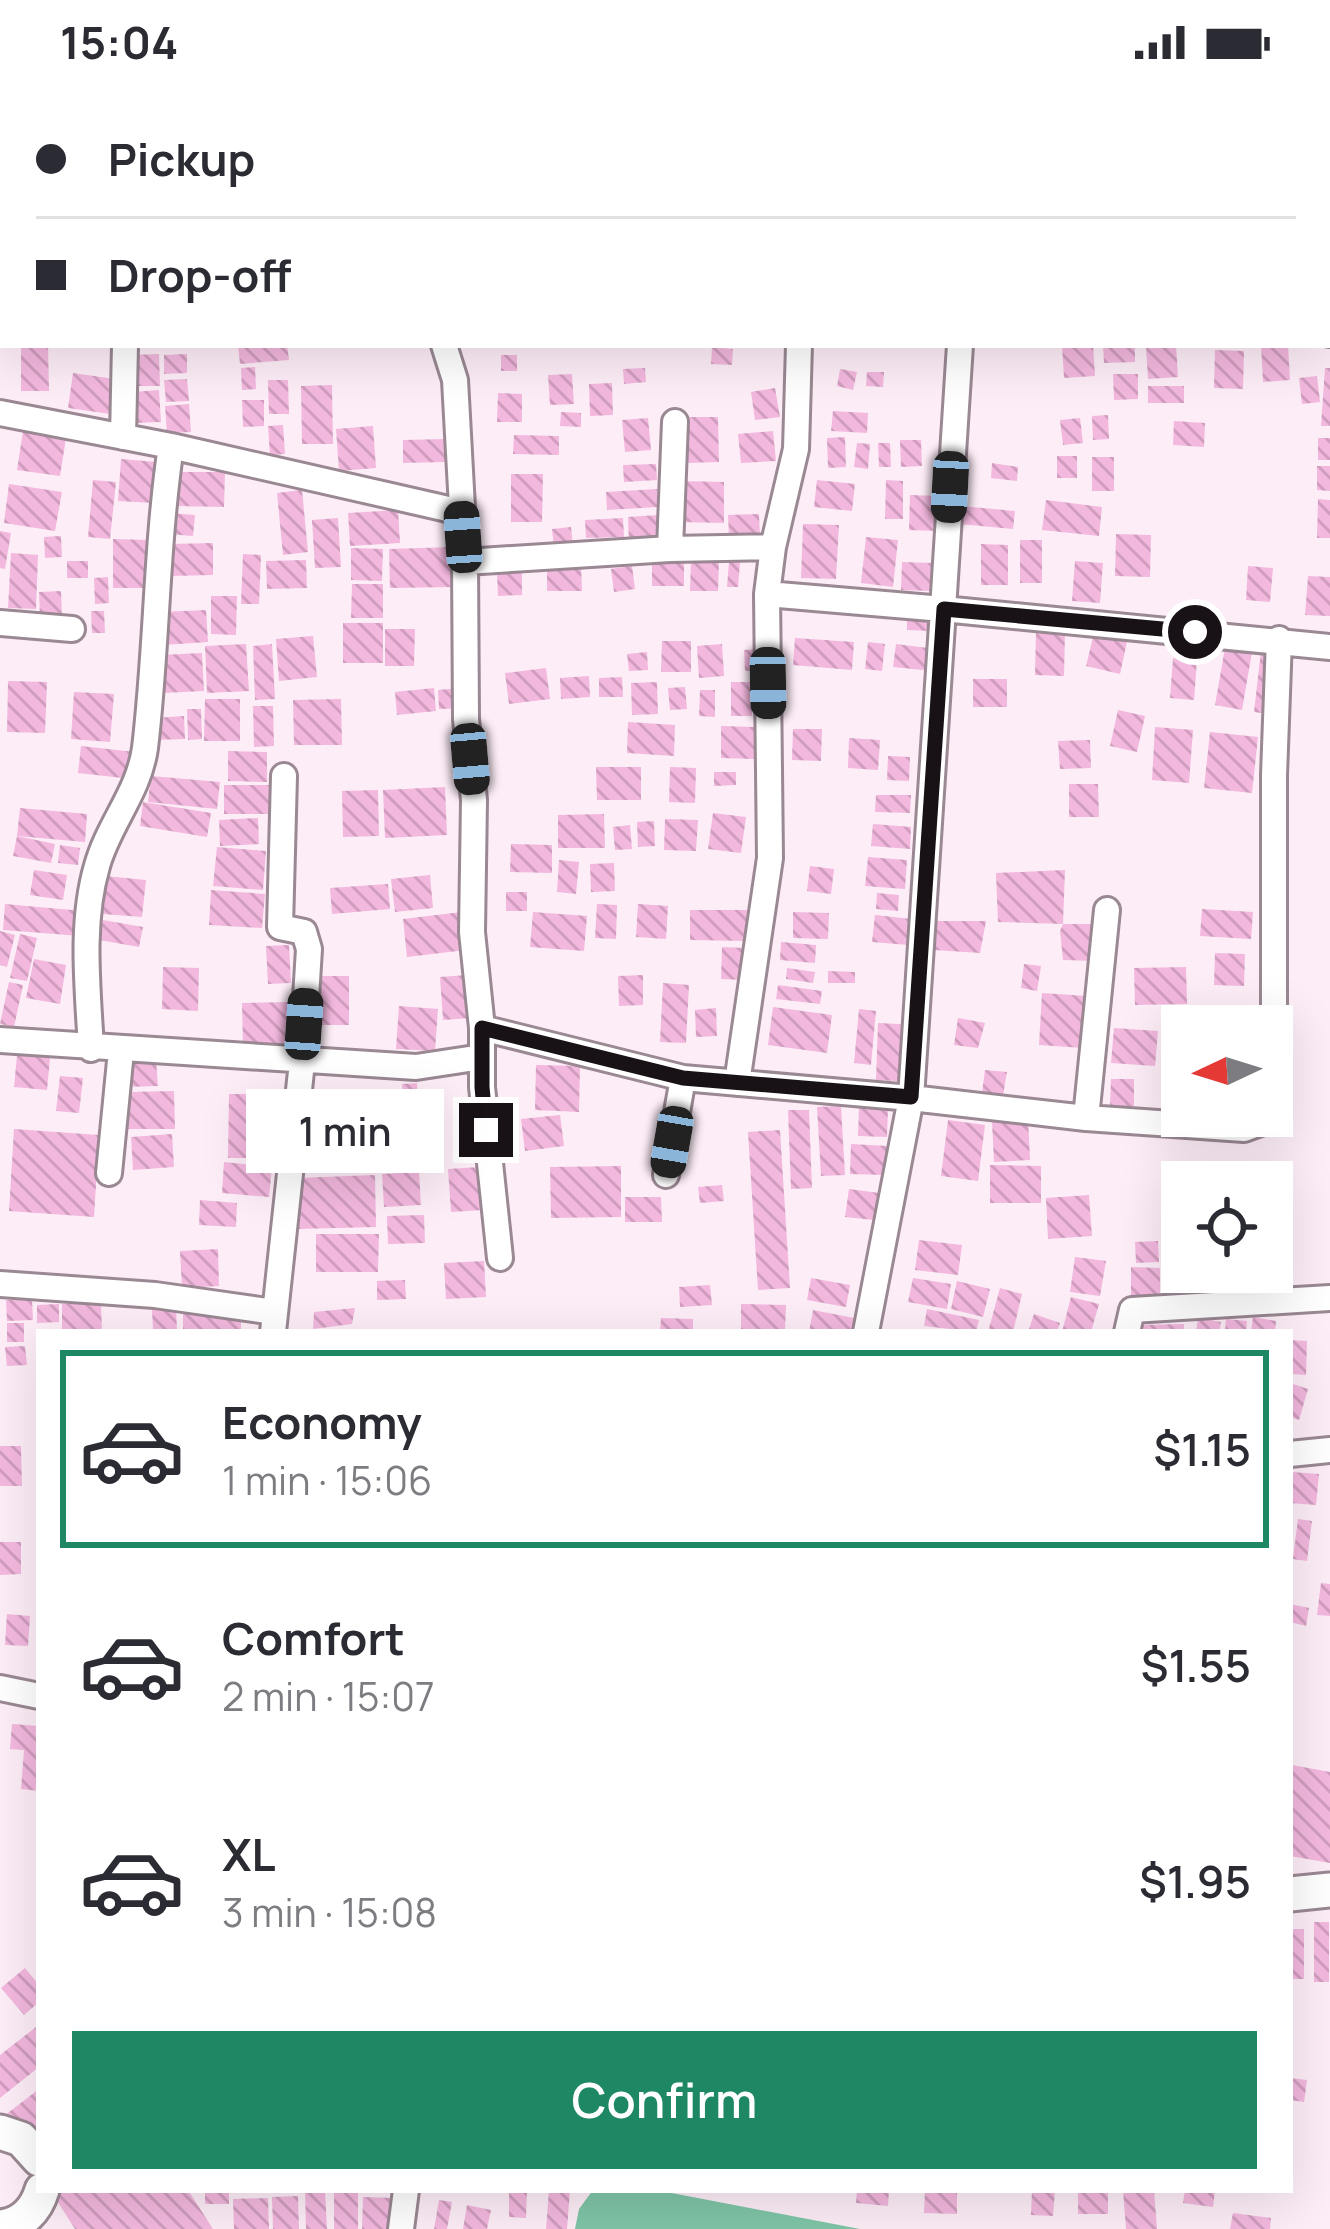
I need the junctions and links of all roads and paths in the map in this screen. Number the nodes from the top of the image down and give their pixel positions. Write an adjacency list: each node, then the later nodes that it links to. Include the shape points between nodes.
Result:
1 (125, 348): 7 (street)
2 (445, 348): 9 (street)
3 (799, 348): 10 (street, via 796,449)
4 (960, 348): 14 (street)
5 (0, 413): 7 (street)
6 (675, 422): 11 (street)
7 (123, 437): 8 (street)
8 (171, 446): 9 (street); 23 (street, via 144,753 97,866 86,947)
9 (461, 512): 12 (street)
10 (773, 548): 11 (street); 13 (street)
11 (670, 549): 12 (street)
12 (464, 562): 21 (street, via 472,932)
13 (767, 594): 14 (street); 28 (street, via 770,858)
14 (944, 609): 17 (street); 29 (street)
15 (0, 623): 16 (street)
16 (72, 629)
17 (1279, 640): 18 (street); 30 (street, via 1274,1118 1244,1130)
18 (1330, 647)
19 (284, 776): 26 (street, via 278,914 280,926 309,939)
20 (1107, 910): 30 (street)
21 (482, 1028): 25 (street); 27 (street)
22 (0, 1040): 23 (street)
23 (91, 1049): 24 (street)
24 (122, 1051): 26 (street); 31 (street)
25 (482, 1057): 26 (street, via 416,1067); 33 (street)
26 (302, 1062): 36 (street)
27 (683, 1078): 28 (street); 32 (street)
28 (736, 1083): 29 (street)
29 (911, 1097): 30 (street); 37 (street)
30 (1086, 1118)
31 (109, 1173)
32 (666, 1175)
33 (500, 1258)
34 (0, 1284): 36 (street, via 155,1294)
35 (1330, 1298): 38 (street, via 1132,1310)
36 (274, 1322)
37 (867, 1329)
38 (1128, 1329)
39 (1330, 1450): 40 (street)
40 (1293, 1454)
41 (0, 1688): 42 (street)
42 (36, 1695)
43 (1330, 1890): 44 (main road)
44 (1293, 1894)
45 (0, 2132): 46 (main road, via 21,2138)
46 (36, 2156)
47 (41, 2193): 49 (main road)
48 (406, 2193): 50 (street)
49 (18, 2225)
50 (401, 2229)

